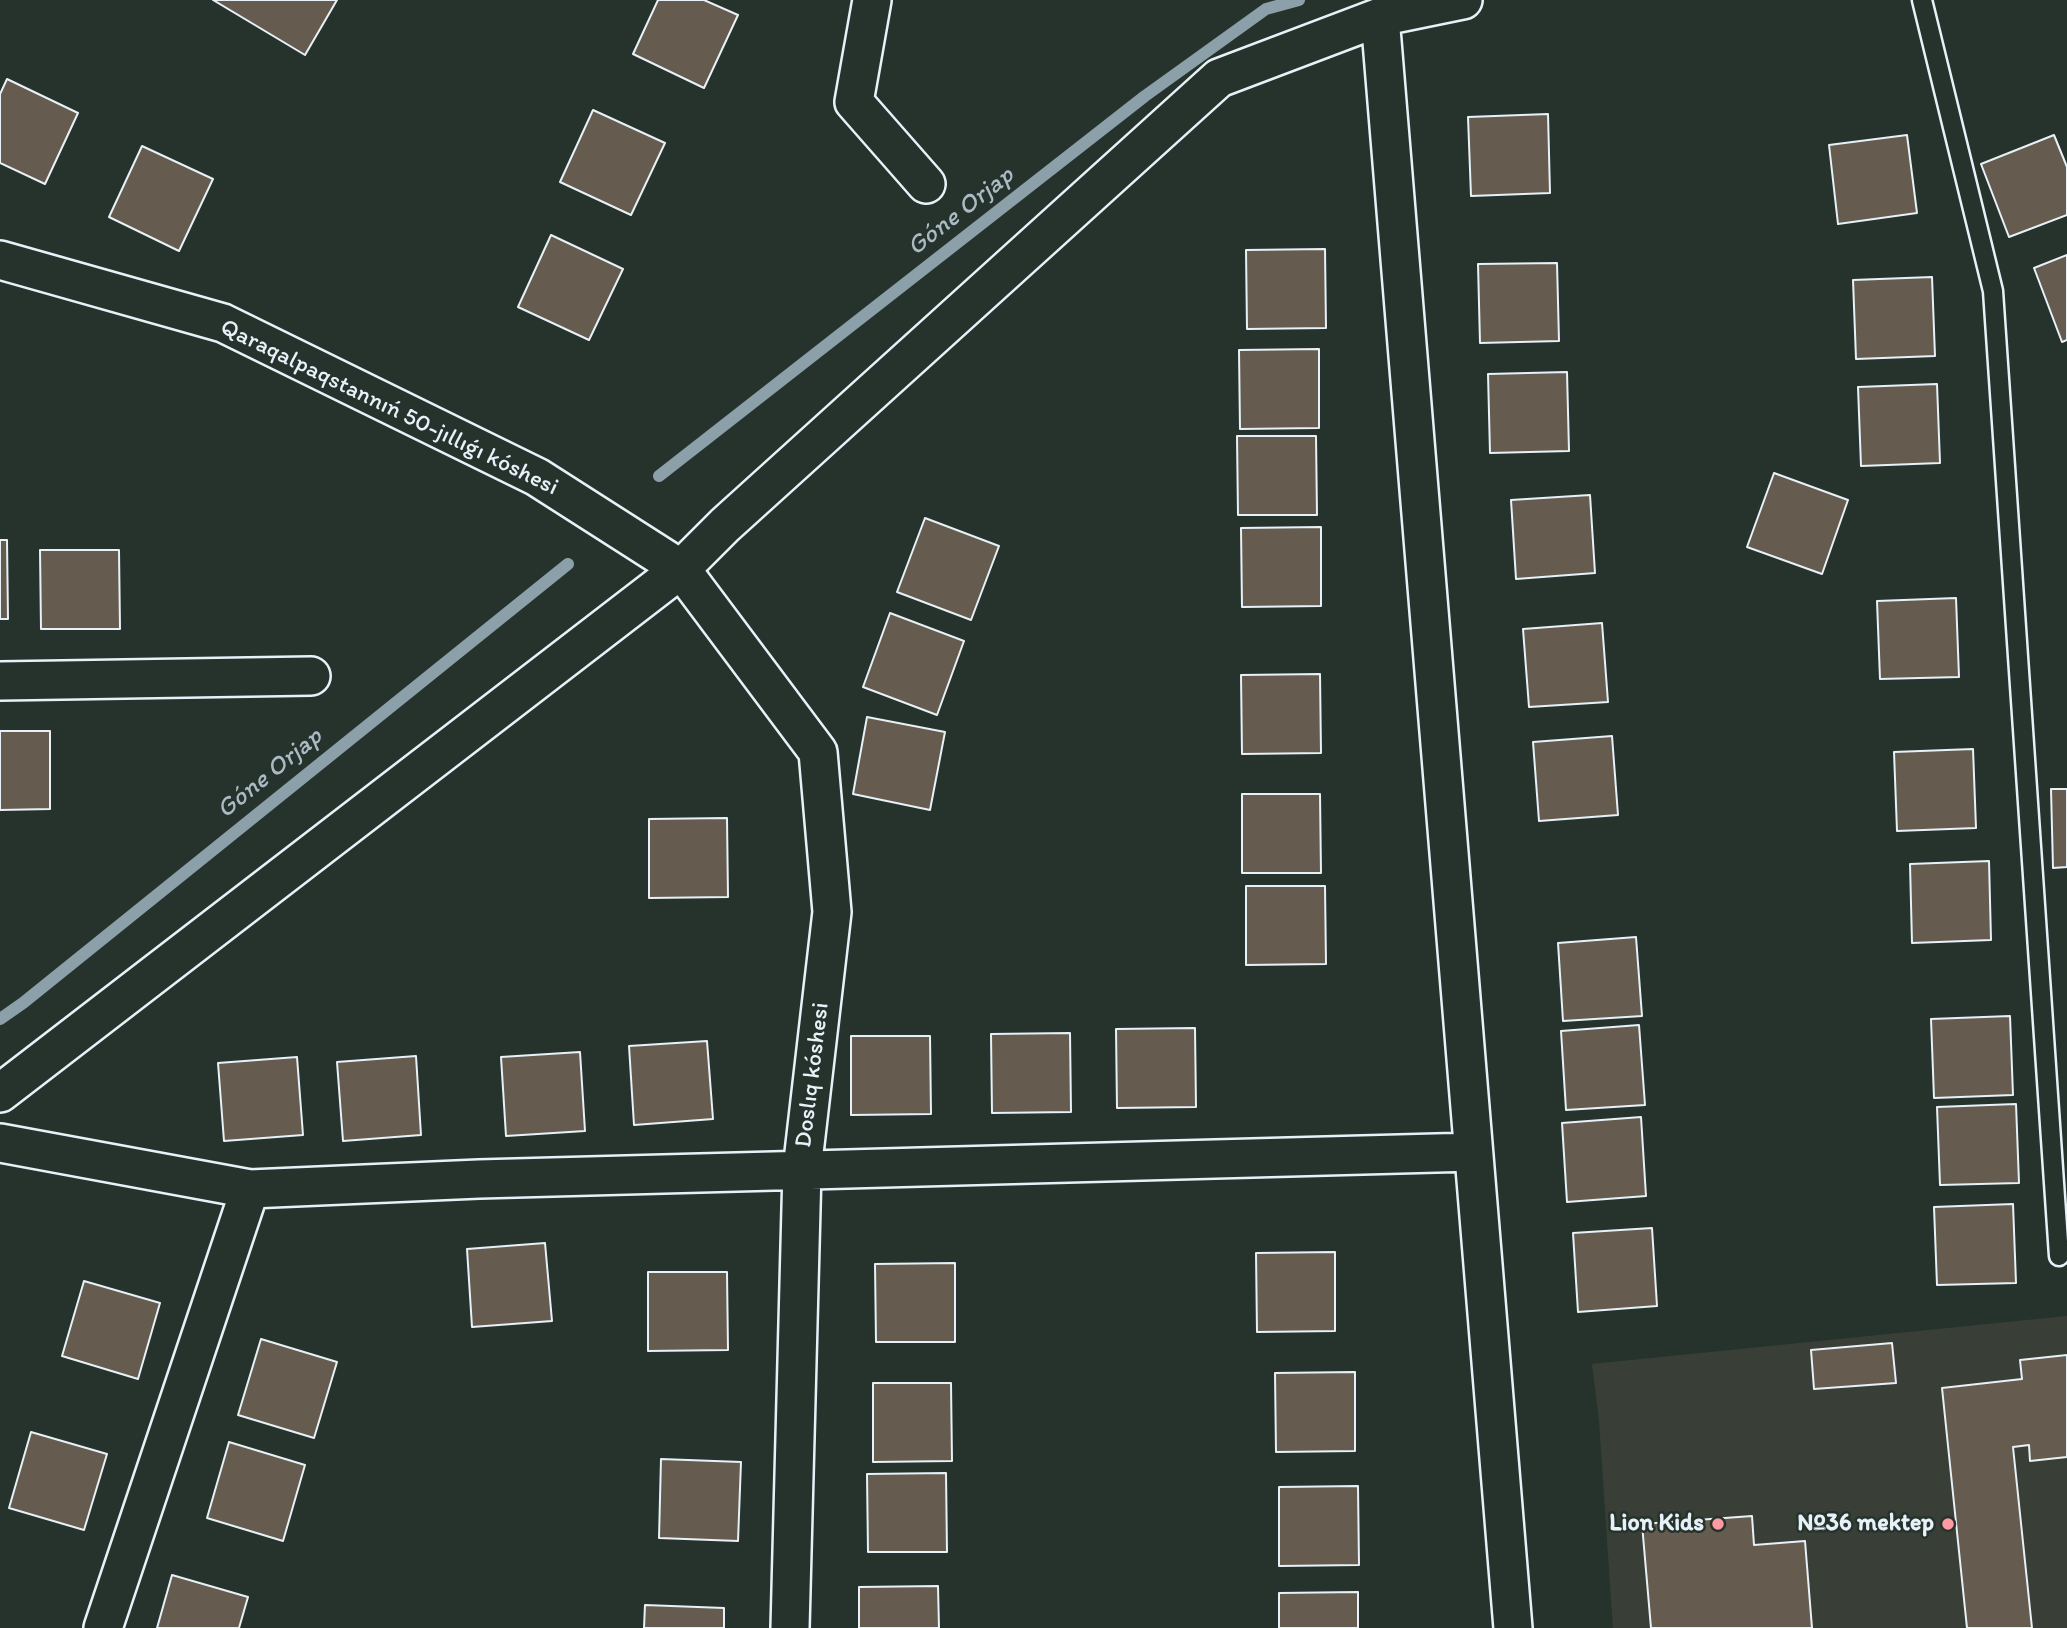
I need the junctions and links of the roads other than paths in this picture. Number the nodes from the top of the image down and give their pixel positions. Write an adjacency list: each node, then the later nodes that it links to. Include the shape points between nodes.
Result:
1 (872, 0): 5 (street, via 854,103)
2 (1463, 0): 4 (street)
3 (1922, 0): 15 (lane, via 1993,291)
4 (1380, 17): 7 (street, via 1219,78 724,525); 12 (street)
5 (926, 184)
6 (0, 260): 7 (street, Qaraqalpaqstannıń 50-jıllıǵı kóshesi, via 223,323 537,477)
7 (681, 569): 10 (street); 13 (street, Doslıq kóshesi, via 818,752 832,912)
8 (312, 676): 9 (street)
9 (0, 681)
10 (0, 1093)
11 (0, 1143): 14 (street)
12 (1473, 1152): 13 (street); 18 (street)
13 (802, 1170): 14 (street); 17 (street, Doslıq kóshesi)
14 (250, 1189): 16 (street)
15 (2059, 1256)
16 (103, 1628)
17 (790, 1628)
18 (1513, 1628)

